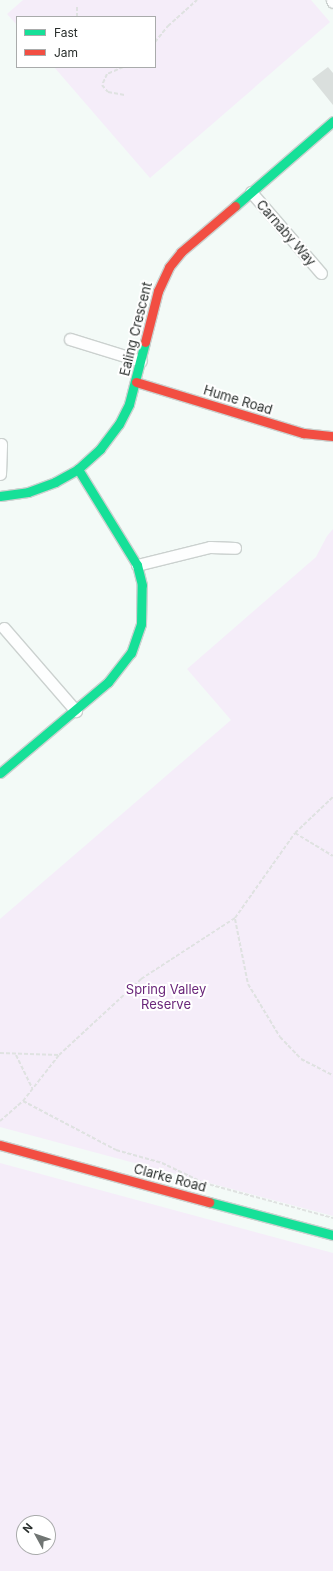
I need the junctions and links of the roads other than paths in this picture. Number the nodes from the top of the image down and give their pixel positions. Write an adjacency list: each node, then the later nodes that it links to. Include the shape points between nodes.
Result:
1 (333, 120): 2 (street, Ealing Crescent)
2 (251, 192): 3 (street, Carnaby Way); 5 (street, Ealing Crescent, via 182,252 169,267 158,291)
3 (321, 273)
4 (70, 339): 5 (street)
5 (141, 361): 6 (street, Ealing Crescent)
6 (136, 382): 7 (street, Hume Road, via 303,433); 9 (street, Ealing Crescent, via 113,433)
7 (333, 436)
8 (1, 444): 10 (street)
9 (78, 469): 11 (street, Ealing Crescent, via 44,487); 13 (street)
10 (0, 474)
11 (0, 496)
12 (235, 548): 13 (street, via 210,547)
13 (137, 565): 15 (street, via 143,597 137,639 121,668)
14 (4, 628): 15 (street)
15 (76, 711): 16 (street)
16 (0, 773)
17 (0, 1146): 18 (street, Clarke Road)
18 (333, 1235)

